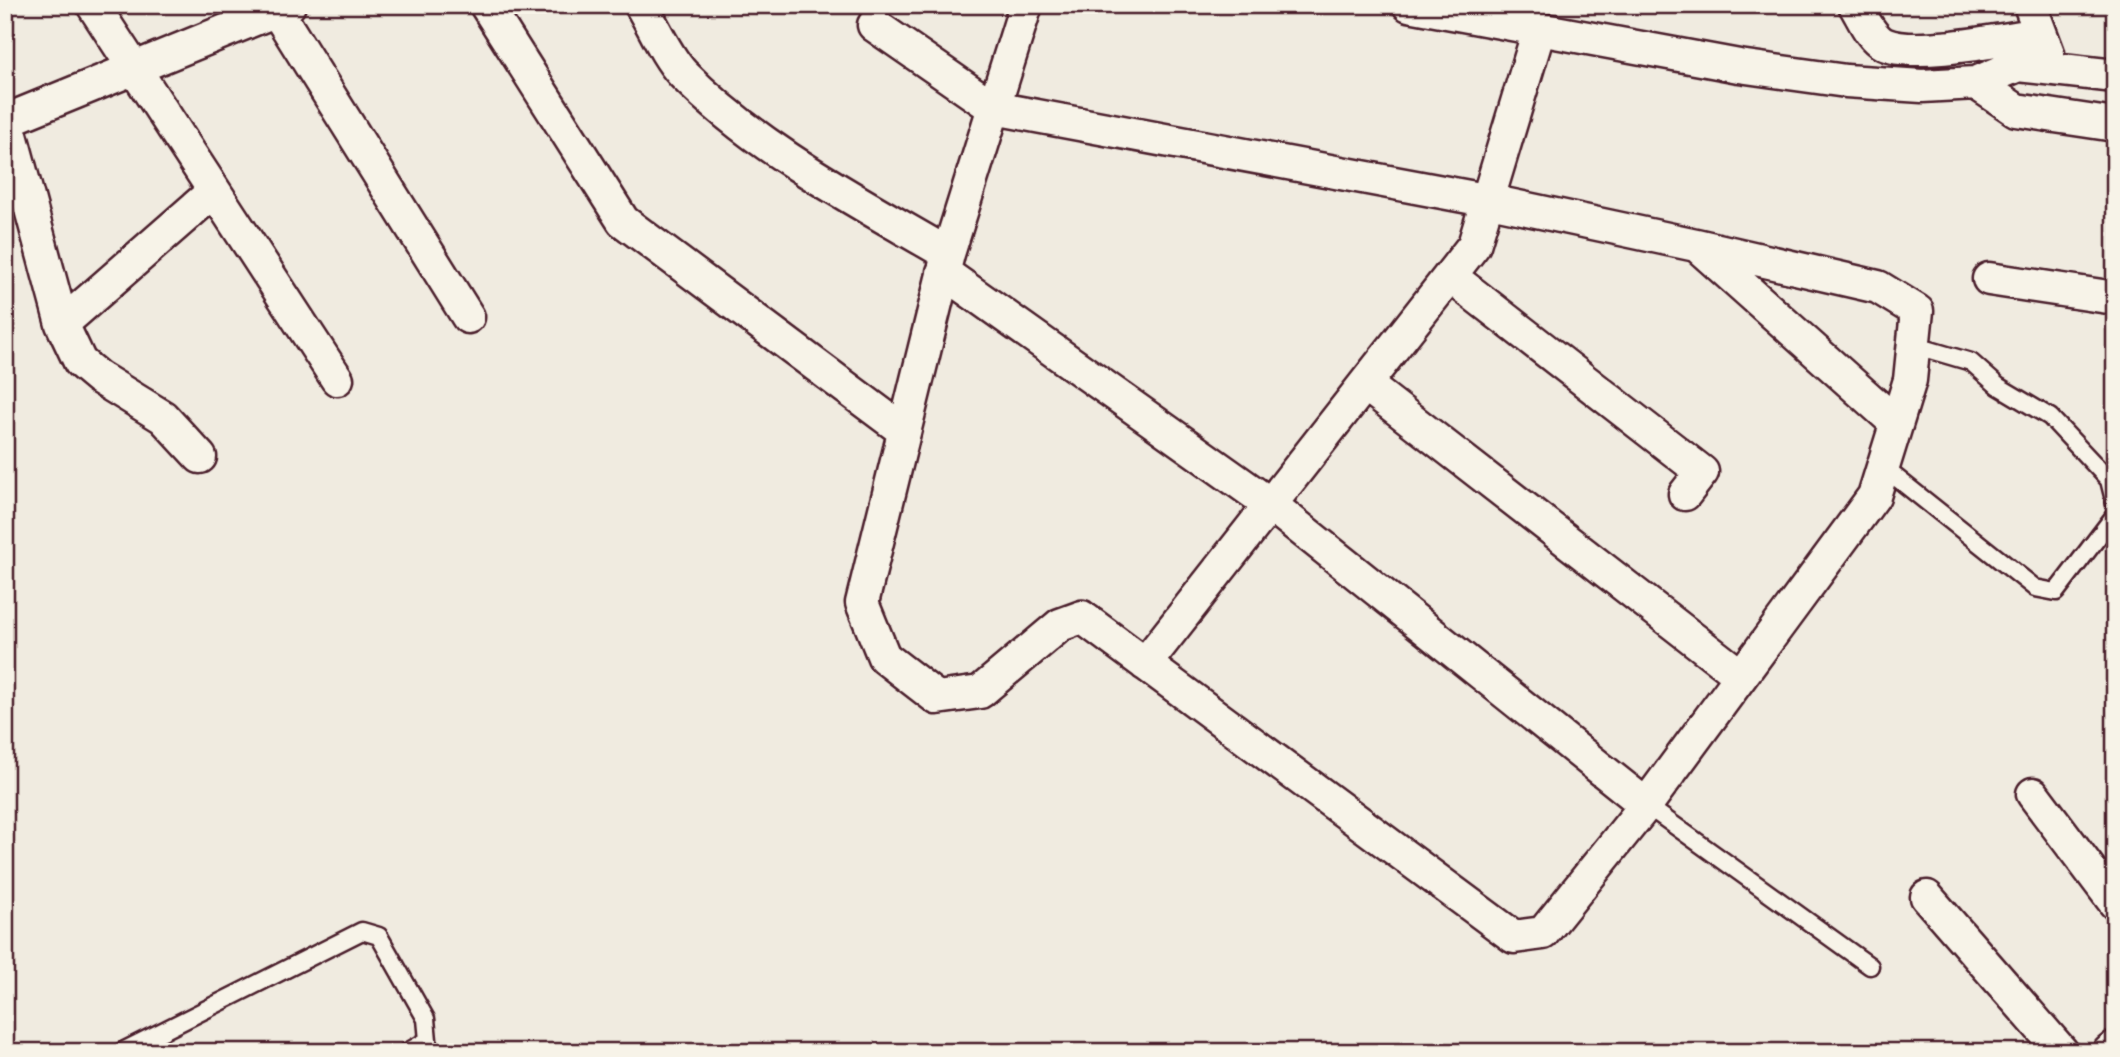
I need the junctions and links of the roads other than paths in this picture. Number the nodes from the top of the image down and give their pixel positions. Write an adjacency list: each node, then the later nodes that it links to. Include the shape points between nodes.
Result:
1 (93, 5): 11 (street)
2 (486, 5): 31 (street, via 623,221)
3 (641, 5): 21 (street, via 681,72 744,127)
4 (1409, 5): 10 (street)
5 (1855, 5): 8 (street, via 1872,33 1883,43 1900,48 1927,49)
6 (279, 7): 11 (street); 25 (street)
7 (1017, 10): 15 (street)
8 (2035, 20): 12 (street)
9 (874, 25): 15 (street)
10 (1539, 30): 14 (street, via 1846,81 1922,86); 19 (street)
11 (135, 68): 16 (street); 18 (street)
12 (2054, 69): 13 (street); 14 (street, via 2018,65)
13 (2115, 76)
14 (1976, 83): 17 (street, via 2016,110)
15 (994, 108): 19 (street); 21 (street)
16 (6, 120): 26 (street)
17 (2115, 125)
18 (214, 191): 26 (street); 28 (street)
19 (1485, 200): 20 (street); 22 (street, via 1474,245)
20 (1696, 245): 27 (street, via 1878,288 1917,311); 30 (street)
21 (945, 263): 31 (street); 36 (street)
22 (1450, 276): 29 (street); 34 (street, via 1702,472)
23 (1989, 279): 24 (street)
24 (2115, 298)
25 (468, 317)
26 (62, 324): 32 (street, via 80,362 163,417)
27 (1913, 345): 30 (street, via 1910,380); 35 (lane, via 1971,362 1998,386 2050,417 2109,480)
28 (337, 379)
29 (1365, 384): 36 (street); 39 (street)
30 (1896, 423): 33 (street)
31 (904, 431): 38 (street, via 862,603 884,657 937,698 981,692 1059,625 1082,617)
32 (200, 457)
33 (1883, 467): 37 (lane, via 2035,588 2056,592); 39 (street, via 1874,496)
34 (1685, 494)
35 (2115, 504)
36 (1270, 505): 38 (street); 41 (street)
37 (2115, 515)
38 (1145, 664): 41 (street, via 1514,937 1543,933)
39 (1741, 676): 41 (street)
40 (2033, 794): 43 (street)
41 (1646, 804): 44 (lane)
42 (1927, 897): 48 (street)
43 (2115, 903)
44 (1870, 966)
45 (2115, 1047): 49 (street)
46 (121, 1052): 47 (lane, via 362,930 379,936 426,1019 428,1040)
47 (407, 1052)
48 (2062, 1052)
49 (2109, 1052)

